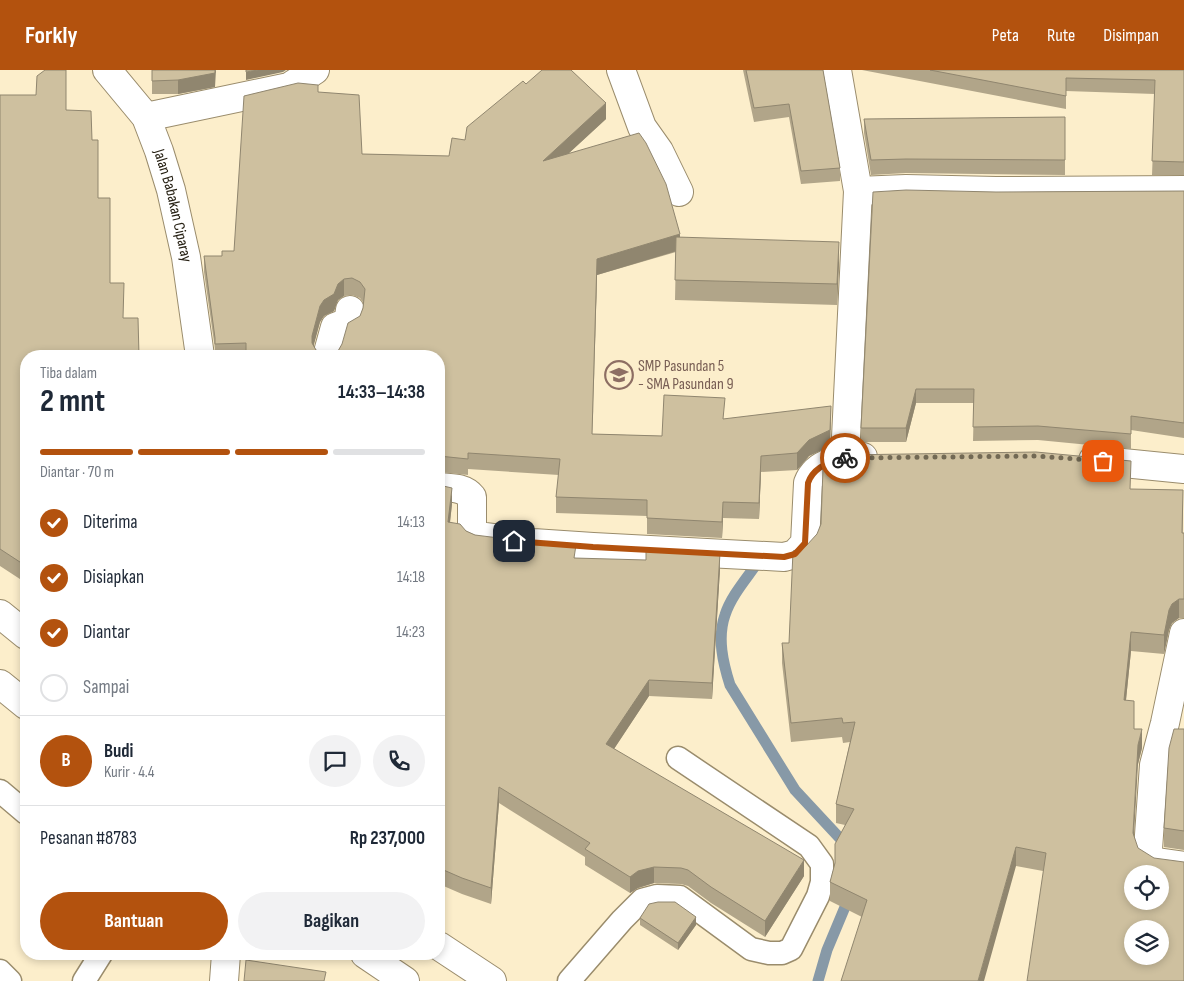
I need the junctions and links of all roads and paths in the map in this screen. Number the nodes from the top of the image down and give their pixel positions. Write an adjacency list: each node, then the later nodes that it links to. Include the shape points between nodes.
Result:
1 (107, 70): 5 (main road, Jalan Babakan Ciparay)
2 (315, 70): 5 (main road, via 289,87)
3 (621, 70): 8 (main road, via 642,126 659,151)
4 (837, 70): 7 (main road)
5 (146, 117): 10 (main road, Jalan Babakan Ciparay, via 171,190 186,256)
6 (1184, 190): 7 (main road)
7 (858, 191): 13 (main road)
8 (679, 192)
9 (350, 310): 11 (main road, via 348,322 335,327)
10 (199, 350)
11 (329, 350)
12 (890, 456): 13 (main road)
13 (845, 458): 16 (main road, via 827,464 810,476 805,543 795,554 784,557 533,543 477,536 472,531 472,497 459,488)
14 (1065, 458): 15 (main road)
15 (1184, 469)
16 (445, 487)
17 (0, 614): 18 (main road)
18 (20, 629)
19 (1184, 634): 25 (main road, via 1154,765 1148,849 1150,858 1157,862)
20 (0, 684): 21 (main road)
21 (20, 700)
22 (678, 758): 36 (lane, via 809,846 822,864 818,896 791,948 782,954 751,948 680,897 669,895 642,900)
23 (0, 792): 24 (lane)
24 (20, 808)
25 (1184, 866)
26 (445, 950): 35 (main road)
27 (97, 960): 32 (lane)
28 (226, 960): 33 (main road)
29 (374, 960): 34 (main road)
30 (0, 971): 31 (lane)
31 (10, 981)
32 (84, 981)
33 (224, 981)
34 (406, 981)
35 (492, 981)
36 (569, 981)

